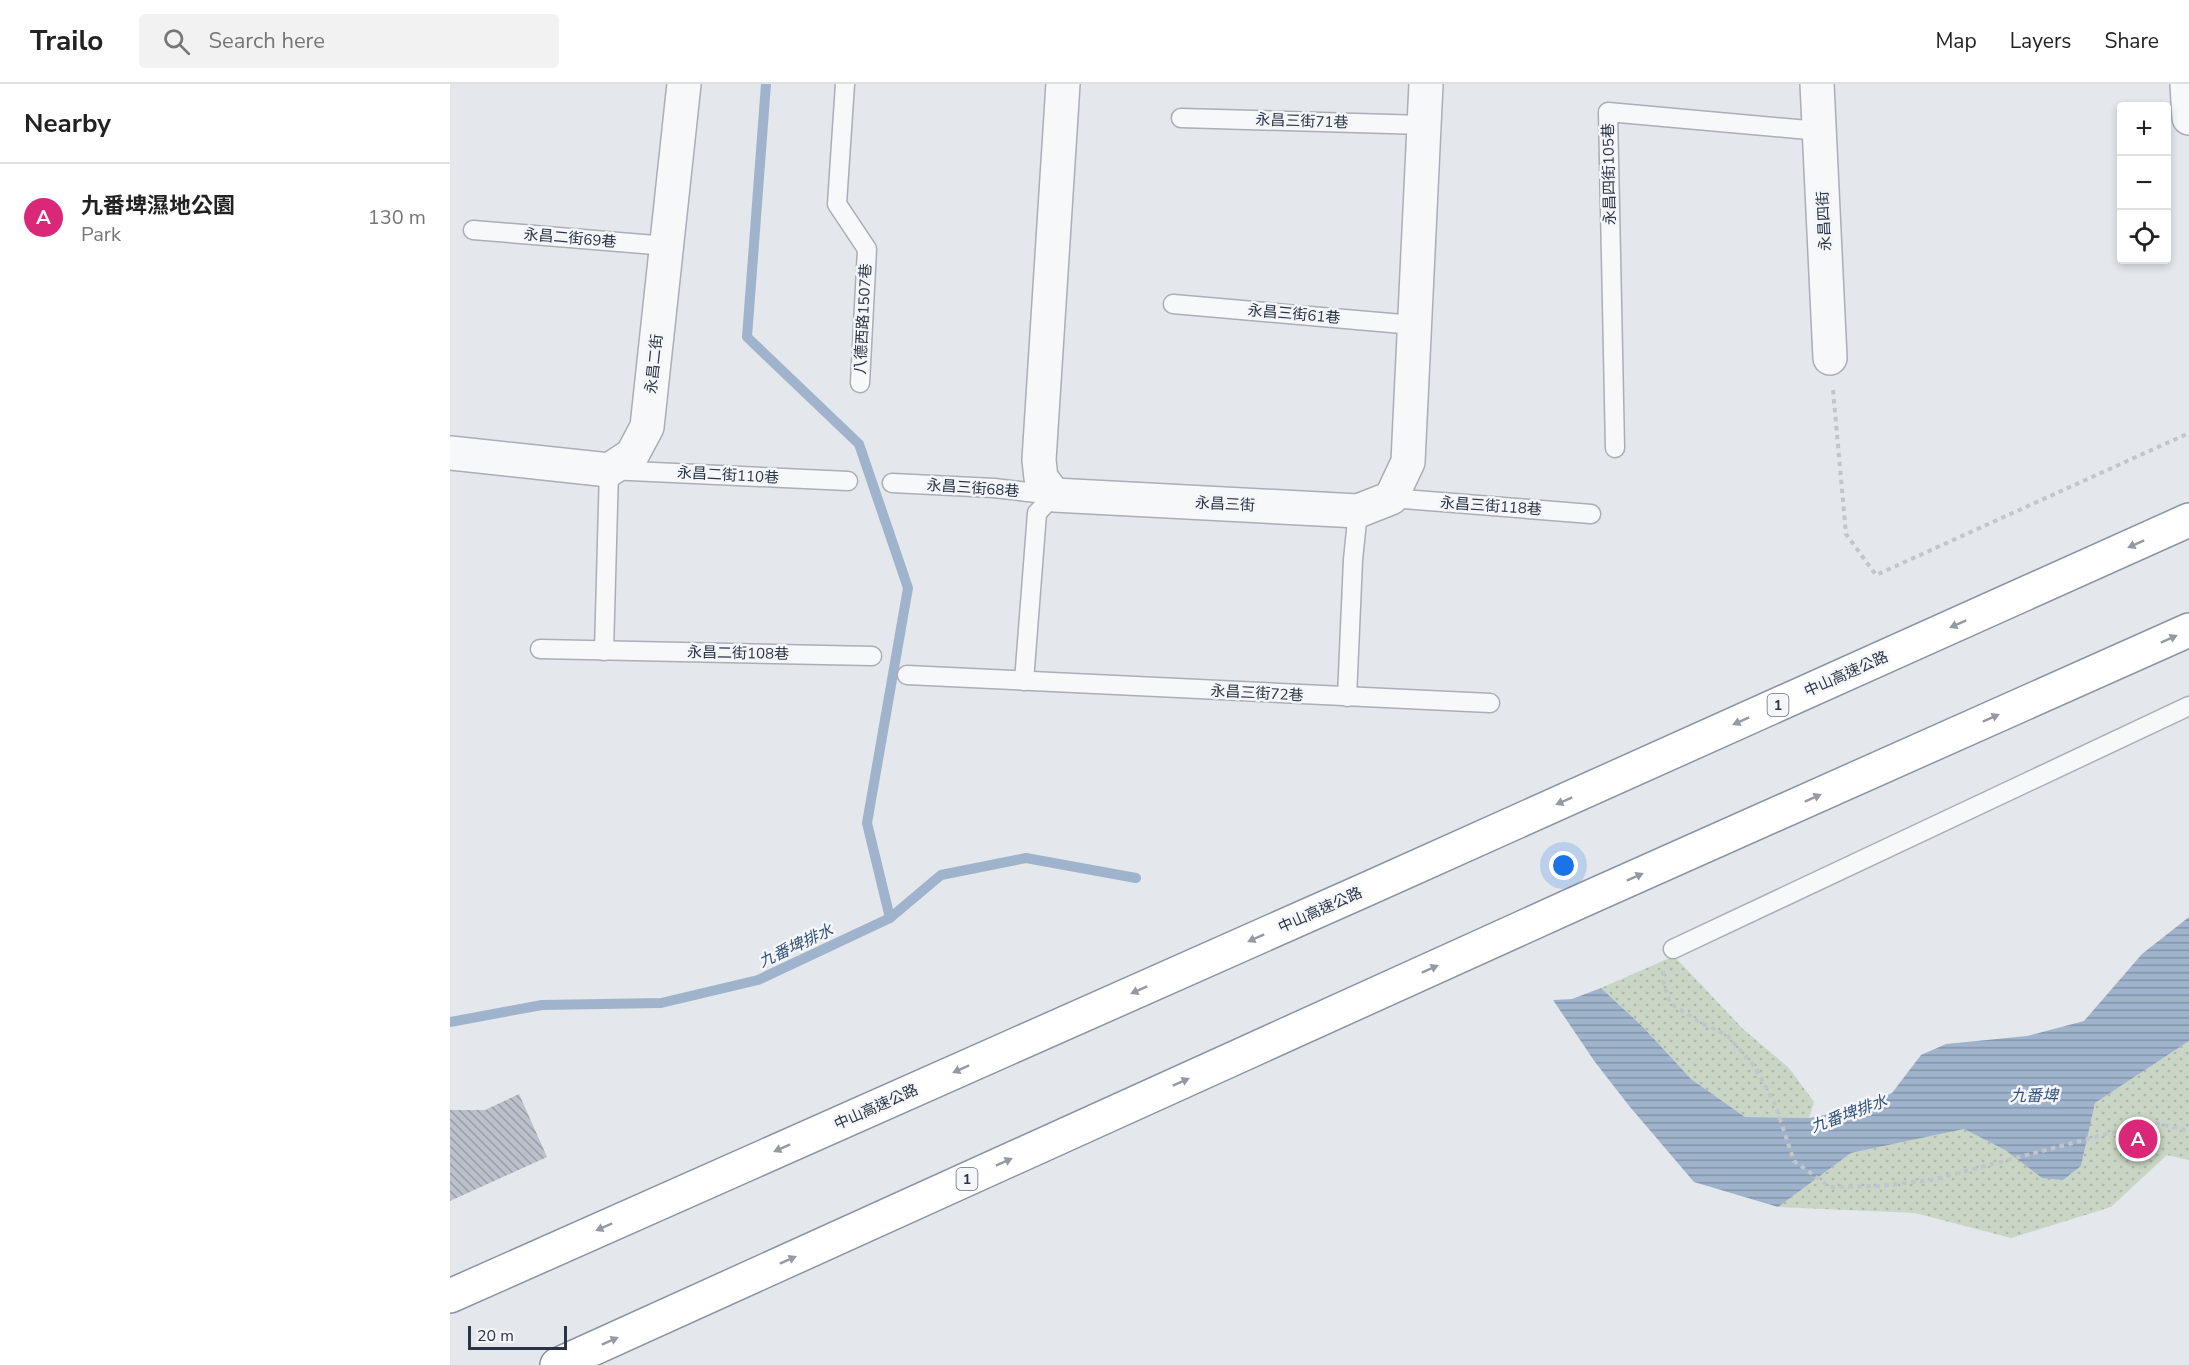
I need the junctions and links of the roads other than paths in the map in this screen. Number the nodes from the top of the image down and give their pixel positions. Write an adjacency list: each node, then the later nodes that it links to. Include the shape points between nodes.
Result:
1 (684, 84): 12 (street, 永昌二街)
2 (845, 84): 16 (lane, 八德西路1507巷, via 837,204 867,249)
3 (1064, 84): 22 (street, via 1039,460 1041,478)
4 (1426, 84): 9 (street)
5 (1817, 84): 10 (street, 永昌四街)
6 (2187, 84): 8 (street)
7 (1181, 118): 9 (lane, 永昌三街71巷)
8 (2189, 118)
9 (1424, 125): 14 (street)
10 (1819, 131): 15 (street, 永昌四街); 17 (lane, 永昌四街105巷, via 1608,112)
11 (473, 230): 12 (lane, 永昌二街69巷)
12 (667, 246): 19 (street, 永昌二街, via 647,427 632,455)
13 (1173, 304): 14 (lane, 永昌三街61巷)
14 (1414, 325): 23 (street, via 1408,462)
15 (1830, 358)
16 (860, 383)
17 (1615, 448)
18 (450, 453): 19 (street)
19 (609, 470): 20 (lane, 永昌二街110巷); 29 (lane)
20 (848, 481)
21 (892, 483): 22 (lane, 永昌三街68巷)
22 (1054, 495): 24 (street, 永昌三街); 32 (lane, via 1037,513)
23 (1391, 498): 24 (street, 永昌三街); 25 (lane, 永昌三街118巷)
24 (1358, 511): 33 (lane)
25 (1591, 514)
26 (2189, 520): 37 (highway, 中山高速公路 / 1, one-way to 37)
27 (2189, 630): 38 (highway, 1, one-way to 27)
28 (540, 649): 29 (lane, 永昌二街108巷)
29 (604, 651): 30 (lane, 永昌二街108巷)
30 (872, 656)
31 (907, 675): 32 (lane, 永昌三街72巷)
32 (1024, 681): 33 (lane, 永昌三街72巷)
33 (1347, 697): 34 (lane, 永昌三街72巷)
34 (1490, 703)
35 (2189, 706): 36 (lane)
36 (1673, 949)
37 (450, 1296)
38 (557, 1365)

